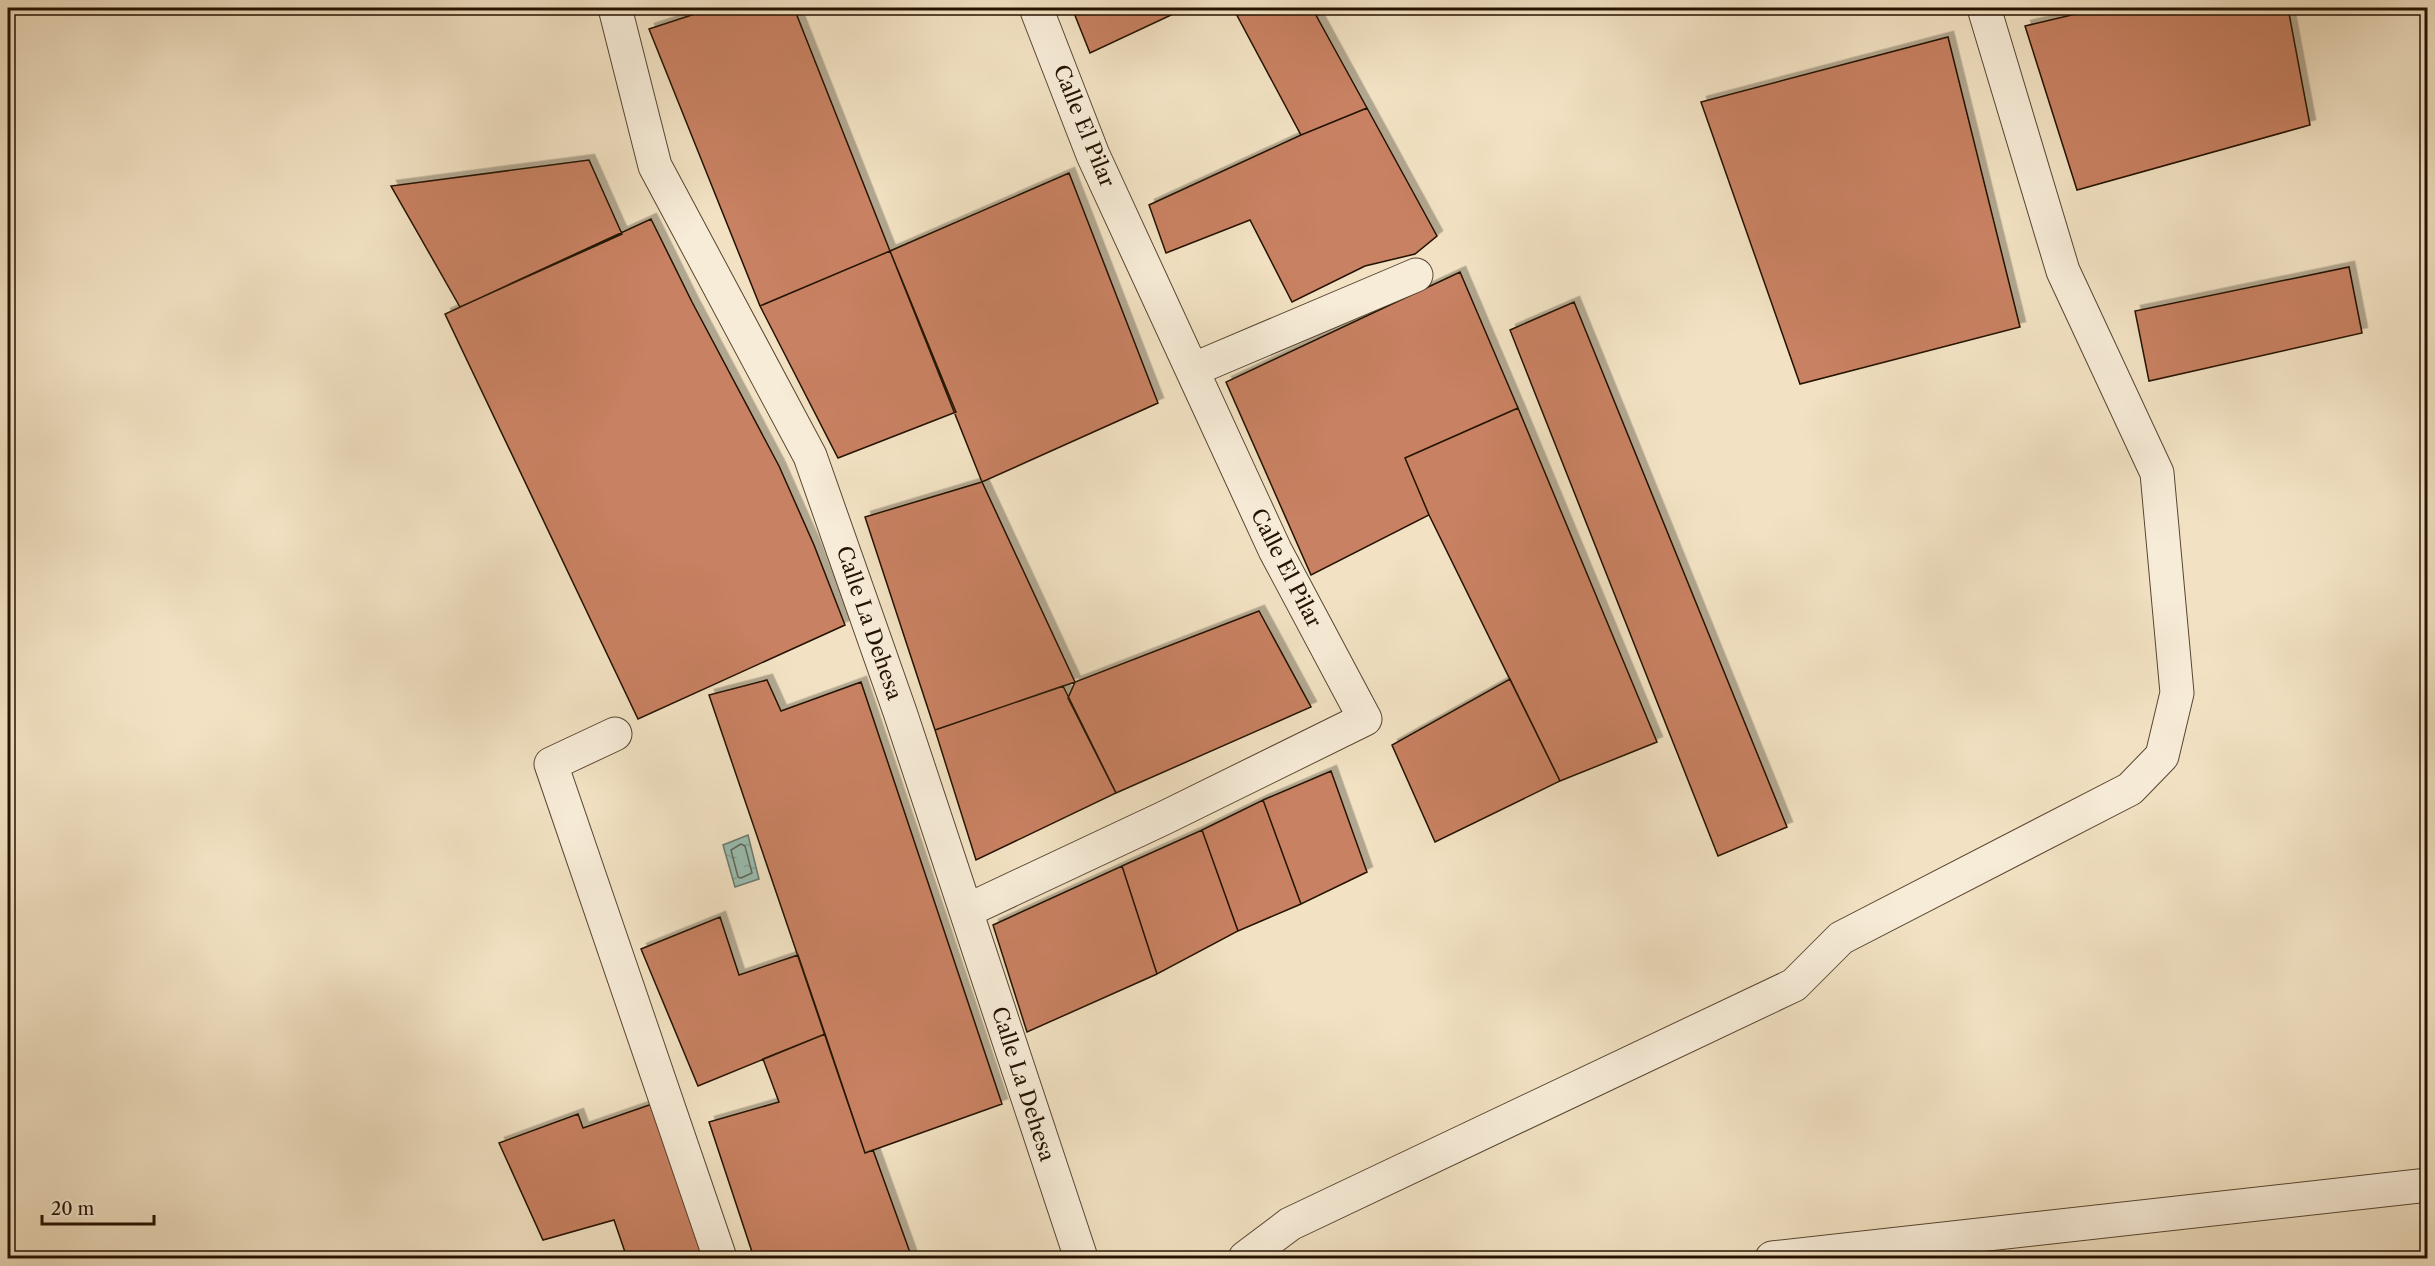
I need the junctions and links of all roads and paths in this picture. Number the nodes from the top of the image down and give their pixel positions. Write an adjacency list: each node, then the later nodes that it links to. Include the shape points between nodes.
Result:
1 (615, 8): 7 (street, Calle La Dehesa, via 654,166 810,456)
2 (1036, 8): 5 (street, Calle El Pilar, via 1093,155)
3 (1984, 8): 11 (street, via 2063,271 2157,473 2177,693 2162,756 2130,789 1841,938 1794,985 1290,1224)
4 (1416, 275): 5 (street)
5 (1192, 370): 7 (street, Calle El Pilar, via 1275,550 1365,719)
6 (615, 734): 9 (street, via 551,764)
7 (966, 911): 10 (street, Calle La Dehesa)
8 (2427, 1185): 12 (street)
9 (720, 1258)
10 (1082, 1258)
11 (1245, 1258)
12 (1772, 1258)

